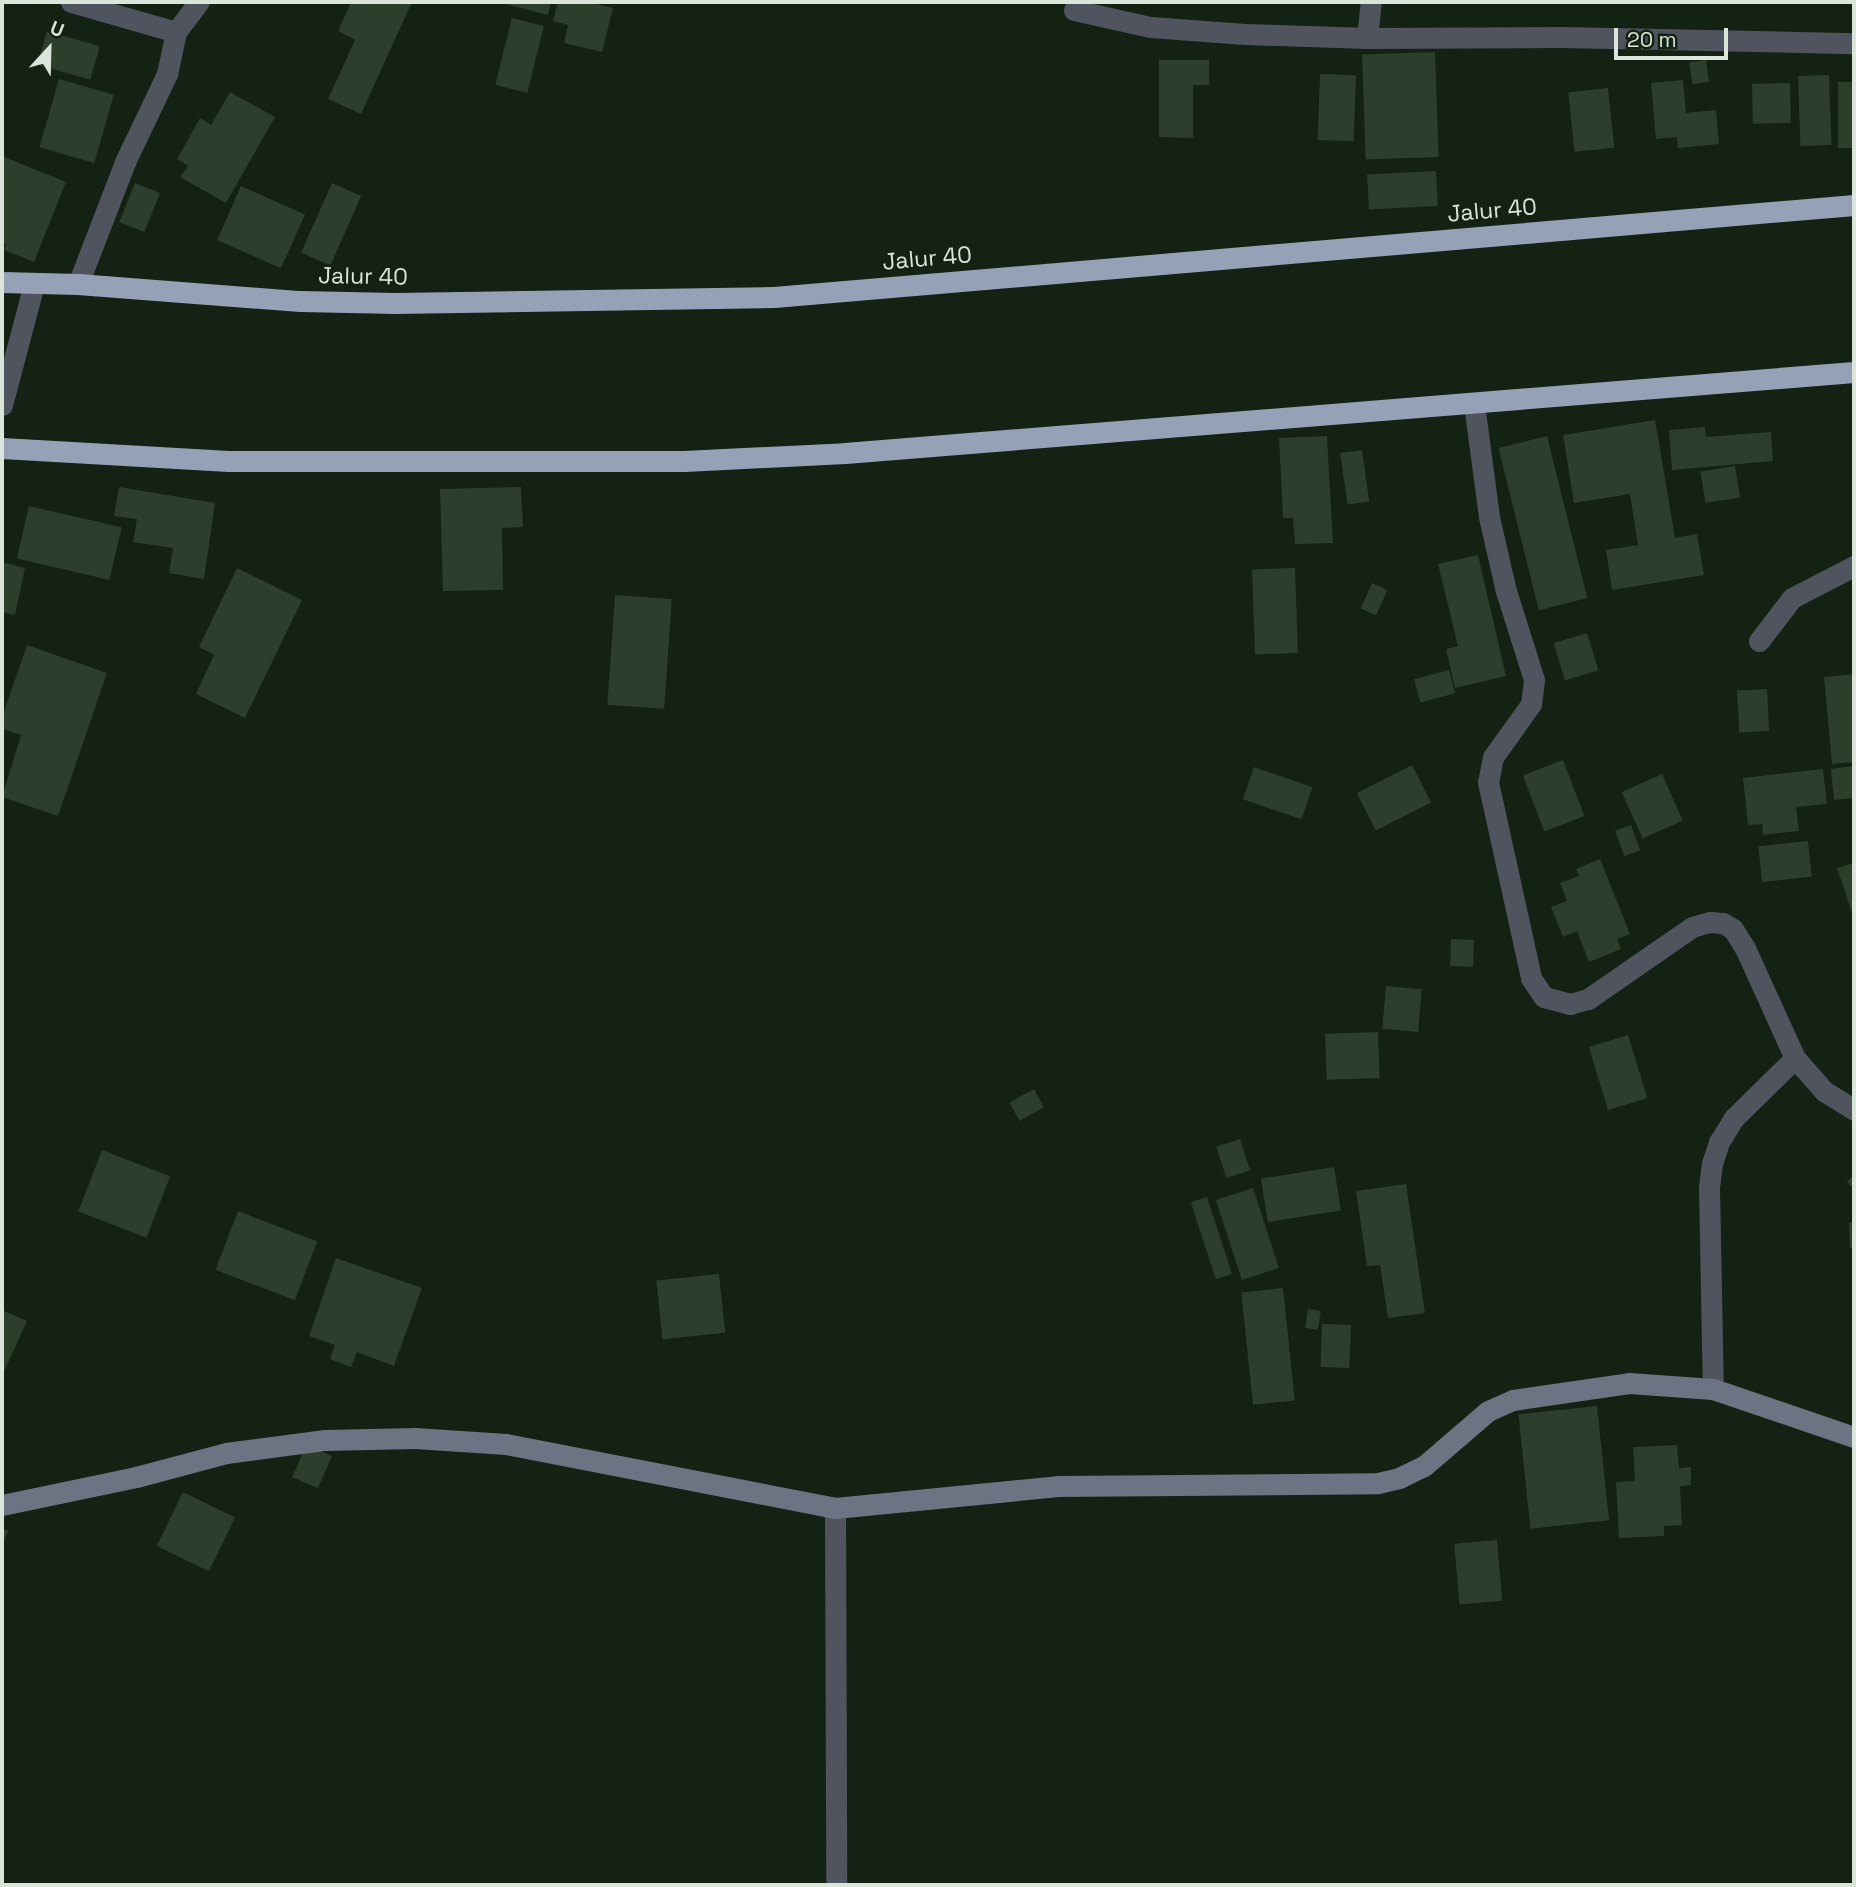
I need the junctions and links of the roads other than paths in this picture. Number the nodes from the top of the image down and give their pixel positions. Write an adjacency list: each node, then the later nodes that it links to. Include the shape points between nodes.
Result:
1 (71, 2): 5 (street)
2 (1371, 2): 6 (street)
3 (193, 4): 5 (street)
4 (1074, 10): 6 (street, via 1150,27)
5 (176, 32): 11 (street, via 167,74 125,162)
6 (1367, 38): 7 (street)
7 (1854, 43)
8 (1854, 205): 11 (highway, Jalur 40, via 774,297 368,303)
9 (2, 282): 10 (highway, Jalur 40)
10 (34, 284): 11 (highway, Jalur 40); 14 (street)
11 (78, 284)
12 (1854, 372): 13 (highway)
13 (1474, 404): 15 (highway, via 845,453 684,461 229,461); 18 (street, via 1489,517 1534,680 1531,704 1497,750 1488,782 1531,978 1544,997 1570,1004 1588,999 1692,927 1723,923 1745,947)
14 (2, 405)
15 (2, 448)
16 (1854, 566): 17 (street, via 1792,598)
17 (1759, 641)
18 (1795, 1058): 19 (street, via 1825,1091); 20 (street, via 1734,1118 1712,1163)
19 (1854, 1110)
20 (1713, 1389): 21 (street); 23 (street, via 1629,1383 1513,1400 1488,1410 1424,1466 1378,1483 1058,1486)
21 (1854, 1437)
22 (2, 1505): 23 (street, via 226,1453 325,1440 415,1437 506,1444)
23 (835, 1508): 24 (street)
24 (836, 1885)

